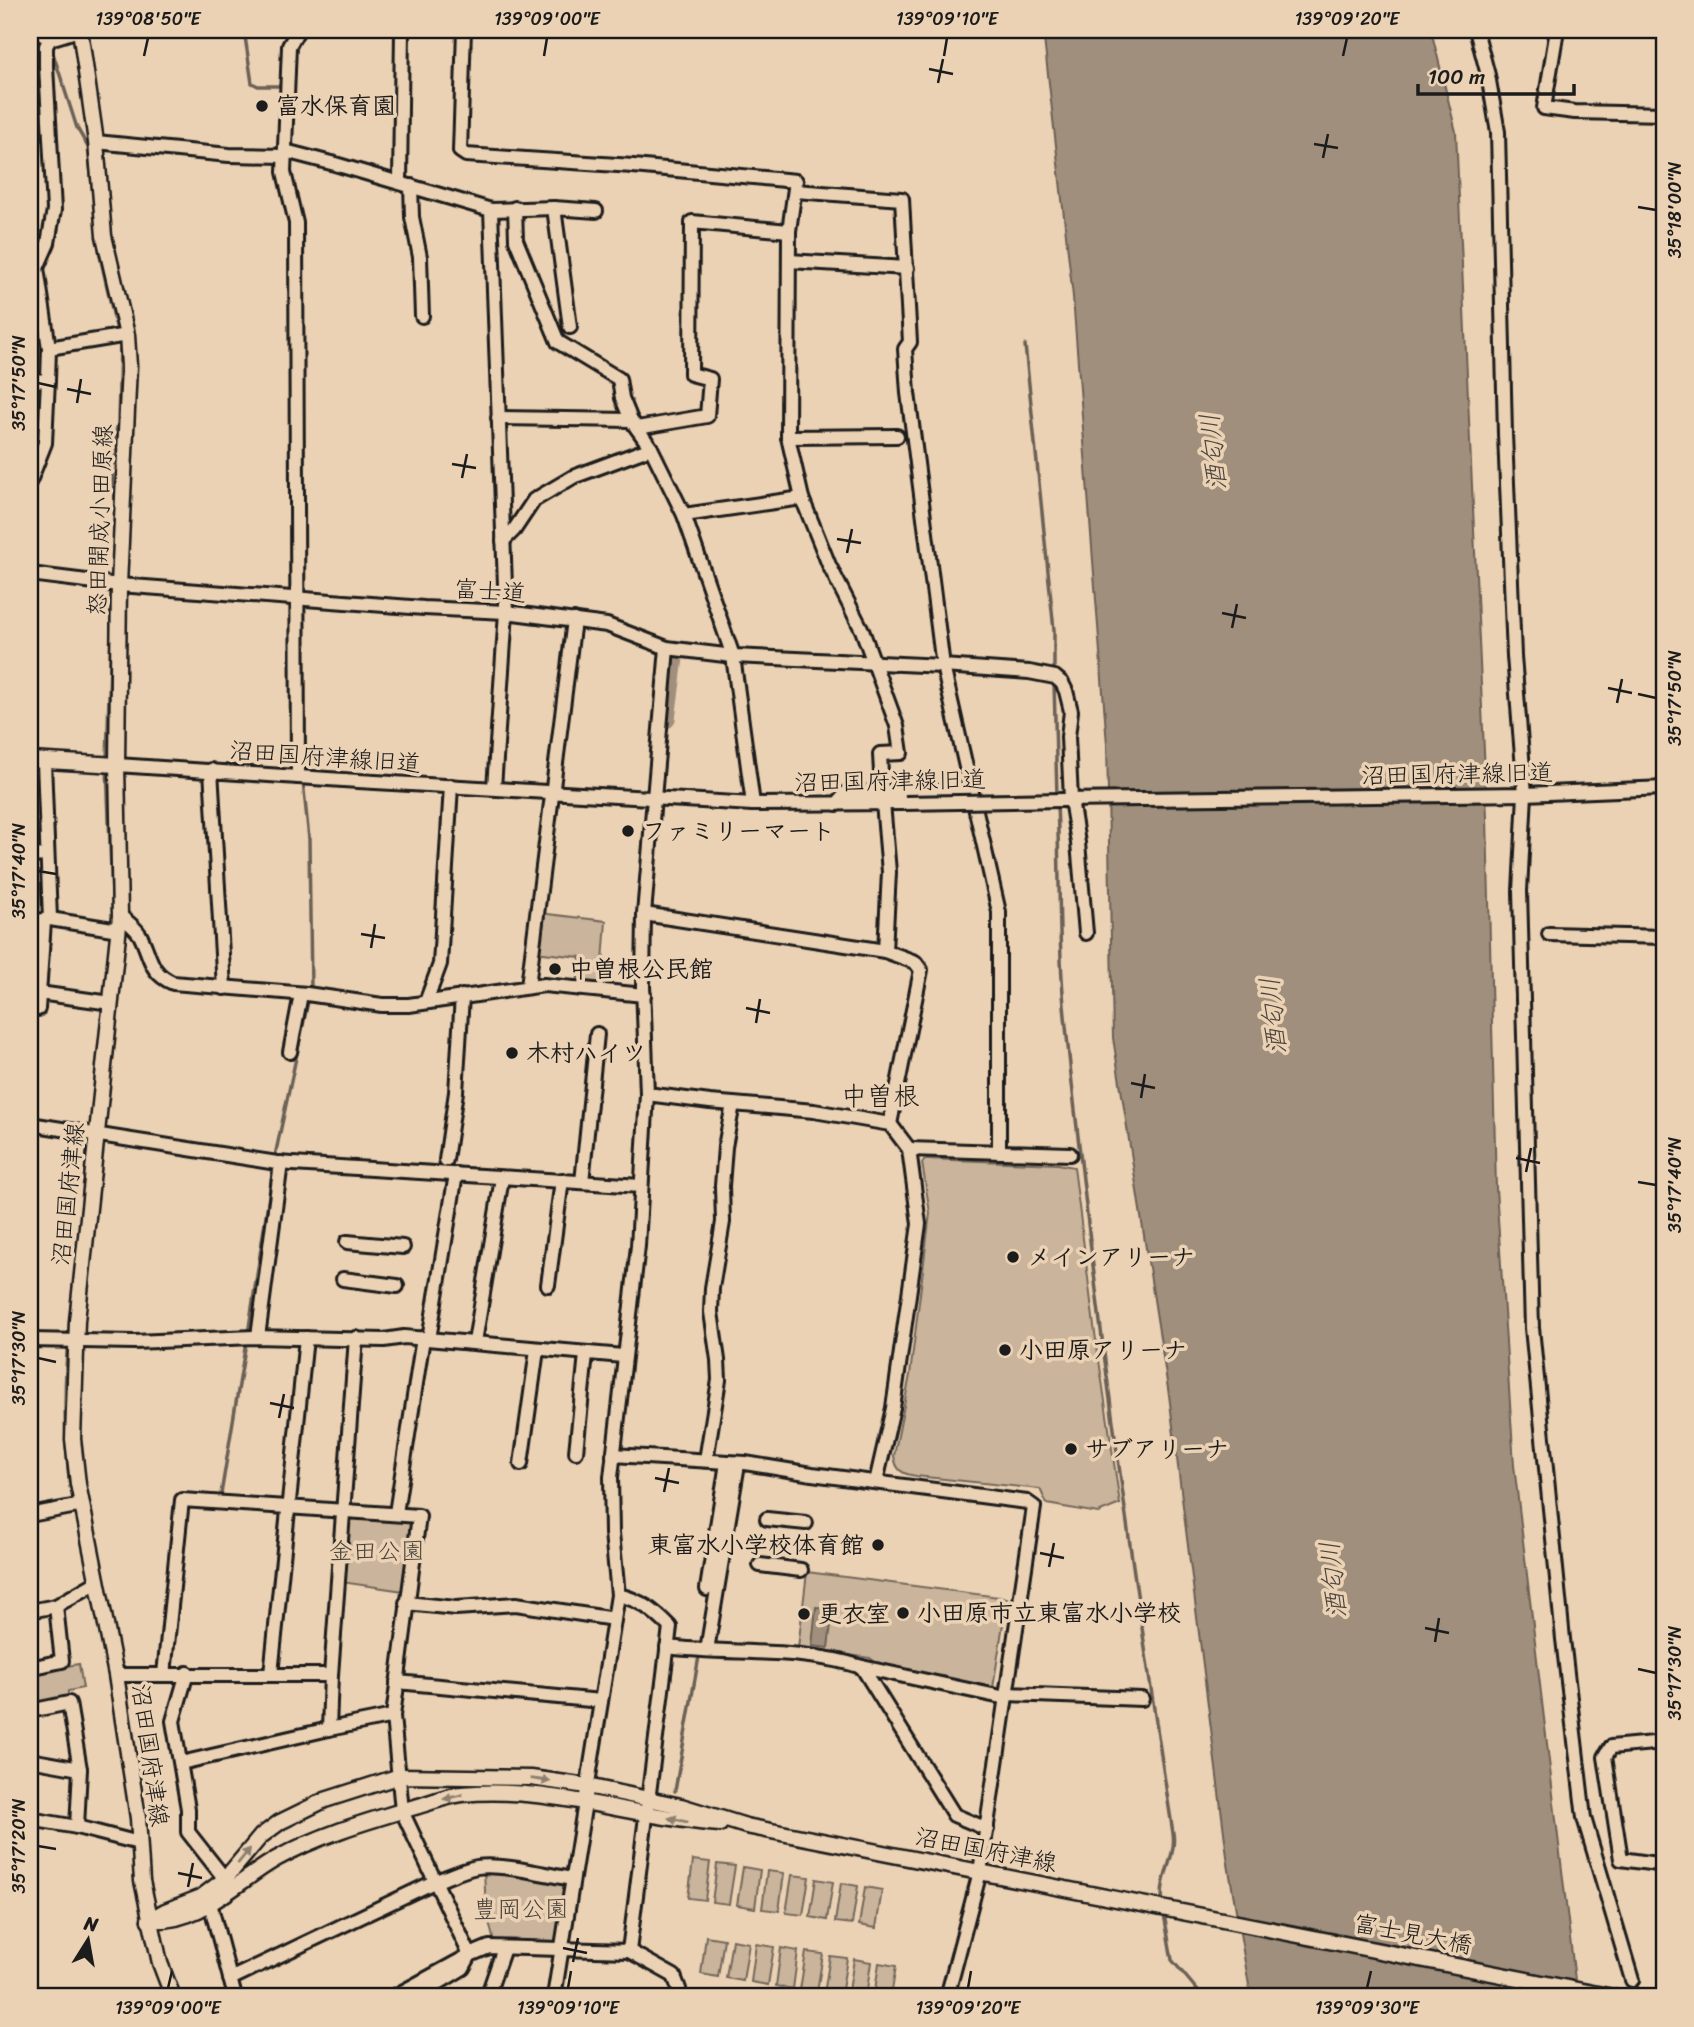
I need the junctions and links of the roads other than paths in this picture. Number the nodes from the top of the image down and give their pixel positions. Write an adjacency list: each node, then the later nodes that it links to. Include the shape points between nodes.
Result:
1 (79, 30): 8 (street); 10 (main road, 怒田開成小田原線)
2 (298, 30): 11 (street, via 289,46)
3 (402, 30): 12 (street)
4 (464, 30): 13 (street, via 460,151 466,155 796,181)
5 (1476, 30): 54 (street, via 1497,132 1513,628)
6 (1557, 30): 9 (street, via 1544,108)
7 (30, 33): 8 (street)
8 (50, 39): 24 (street, via 46,66 54,210 48,243 37,268)
9 (1664, 114)
10 (96, 142): 11 (street, via 229,155); 23 (main road, 怒田開成小田原線, via 104,236)
11 (285, 154): 12 (street); 38 (street, via 284,172 296,223)
12 (406, 184): 16 (street); 21 (street, via 420,257)
13 (795, 191): 18 (street); 20 (street, via 902,199)
14 (514, 208): 15 (street); 16 (street); 28 (street, via 516,240 558,342 619,379)
15 (554, 208): 17 (street); 22 (street)
16 (491, 210): 27 (street)
17 (596, 211)
18 (789, 231): 19 (street); 28 (street, via 692,222 691,374 710,379 707,416)
19 (789, 261): 20 (street); 30 (street)
20 (907, 268): 44 (street, via 908,393)
21 (422, 316)
22 (570, 327)
23 (126, 335): 24 (street); 37 (main road, 怒田開成小田原線, via 129,366)
24 (49, 348): 25 (street)
25 (48, 380): 26 (street); 32 (street, via 45,443)
26 (30, 381)
27 (498, 418): 28 (street); 35 (street)
28 (634, 424): 31 (street)
29 (897, 436): 30 (street)
30 (788, 437): 33 (street)
31 (651, 448): 34 (street); 35 (street, via 573,477 534,499)
32 (30, 481)
33 (802, 498): 34 (street); 43 (street)
34 (684, 514): 42 (street)
35 (503, 541): 39 (street)
36 (30, 574): 37 (street, 富士道)
37 (114, 584): 38 (street, 富士道); 46 (main road, 怒田開成小田原線)
38 (301, 599): 39 (street, 富士道); 48 (street)
39 (506, 612): 40 (street, 富士道); 50 (street)
40 (574, 620): 41 (street, 富士道, via 607,625); 53 (street)
41 (667, 648): 42 (street, 富士道); 55 (street)
42 (733, 656): 43 (street, 富士道); 58 (street)
43 (872, 662): 44 (street, 富士道); 56 (street, via 897,726 901,753 880,754)
44 (943, 666): 52 (street); 57 (street, 富士道, via 1040,674 1062,683 1071,711)
45 (37, 761): 46 (main road); 59 (street)
46 (117, 765): 47 (street, 沼田国府津線旧道); 64 (main road, 沼田国府津線)
47 (211, 770): 48 (street, 沼田国府津線旧道); 70 (street)
48 (303, 778): 49 (street, 沼田国府津線旧道)
49 (451, 786): 50 (street, 沼田国府津線旧道); 75 (street, via 440,964)
50 (494, 788): 53 (street, 沼田国府津線旧道)
51 (1664, 788): 54 (street, 沼田国府津線旧道)
52 (972, 790): 56 (street); 86 (street, via 999,912)
53 (552, 791): 55 (street, 沼田国府津線旧道); 69 (street)
54 (1525, 794): 57 (street, 沼田国府津線旧道); 175 (street, via 1520,891 1532,1328 1584,1818)
55 (654, 797): 58 (street, 沼田国府津線旧道); 61 (street)
56 (883, 798): 57 (street, 沼田国府津線旧道, bridge, via 905,803); 58 (street, 沼田国府津線旧道, via 837,804); 68 (street, via 889,872)
57 (1067, 799): 65 (street, 富士道, via 1078,843)
58 (753, 804)
59 (47, 855): 60 (street); 62 (street)
60 (30, 856)
61 (644, 914): 68 (street); 73 (street)
62 (47, 920): 63 (street); 64 (street); 71 (street)
63 (30, 922)
64 (120, 923): 70 (street, via 139,933 160,978); 76 (main road, 沼田国府津線)
65 (1086, 933)
66 (1549, 934): 67 (street)
67 (1664, 937)
68 (885, 951): 83 (street, via 915,962 921,970)
69 (528, 986): 73 (street); 74 (street)
70 (224, 988): 72 (street)
71 (39, 993): 76 (street); 77 (street)
72 (307, 994): 75 (street, via 382,1005); 79 (street)
73 (644, 995): 80 (street)
74 (461, 996): 75 (street); 88 (street, via 456,1092)
75 (426, 1002)
76 (111, 1003): 84 (main road, 沼田国府津線)
77 (38, 1009)
78 (597, 1034): 93 (street)
79 (290, 1052)
80 (647, 1094): 81 (street); 94 (street)
81 (733, 1104): 83 (street); 112 (street, via 712,1288 719,1380)
82 (30, 1124): 84 (street)
83 (890, 1124): 85 (street)
84 (97, 1135): 89 (street); 105 (main road, 沼田国府津線)
85 (909, 1149): 86 (street); 115 (street, via 919,1224 893,1408)
86 (999, 1152): 87 (street)
87 (1070, 1154)
88 (446, 1160)
89 (276, 1162): 90 (street); 100 (street)
90 (456, 1174): 91 (street); 103 (street)
91 (502, 1178): 92 (street); 106 (street)
92 (562, 1180): 93 (street); 98 (street)
93 (582, 1182): 94 (street)
94 (641, 1186): 109 (street)
95 (347, 1241): 96 (street)
96 (403, 1247)
97 (343, 1279): 99 (street)
98 (548, 1285)
99 (397, 1286)
100 (252, 1337): 101 (street); 105 (street)
101 (306, 1338): 102 (street); 117 (street)
102 (356, 1338): 103 (street); 118 (street)
103 (426, 1338): 106 (street); 119 (street)
104 (30, 1340): 105 (street)
105 (75, 1340): 116 (main road, 沼田国府津線, via 73,1439)
106 (475, 1342): 107 (street)
107 (537, 1350): 108 (street); 113 (street)
108 (586, 1353): 109 (street); 110 (street)
109 (623, 1356): 111 (street)
110 (576, 1452)
111 (613, 1455): 112 (street, via 649,1461); 127 (street, via 612,1532)
112 (706, 1460): 114 (street)
113 (522, 1464)
114 (730, 1466): 115 (street); 126 (street); 133 (street)
115 (876, 1482): 142 (street, via 1027,1502 1034,1507)
116 (82, 1505): 120 (street); 125 (main road, 沼田国府津線)
117 (288, 1507): 118 (street); 137 (street, via 182,1500); 138 (street)
118 (343, 1511): 119 (street); 140 (street)
119 (396, 1513): 128 (street, via 419,1516)
120 (30, 1515)
121 (767, 1519): 122 (street)
122 (806, 1523)
123 (760, 1565): 124 (street)
124 (801, 1570)
125 (97, 1582): 129 (street); 139 (main road, 沼田国府津線)
126 (707, 1589)
127 (618, 1595): 131 (street); 132 (street, via 649,1606 670,1627)
128 (407, 1602): 131 (street, via 456,1608 516,1604); 141 (street)
129 (56, 1606): 130 (street); 134 (street, via 62,1661)
130 (30, 1611)
131 (614, 1619): 144 (street)
132 (667, 1647): 133 (street); 155 (street)
133 (701, 1650): 135 (street, via 791,1655)
134 (30, 1665)
135 (862, 1667): 142 (street); 160 (street, via 954,1815)
136 (187, 1673): 137 (street); 138 (street); 150 (street, via 173,1721)
137 (164, 1674): 139 (street)
138 (271, 1674): 140 (street)
139 (116, 1675): 161 (main road, 沼田国府津線)
140 (331, 1675): 147 (street)
141 (397, 1682): 144 (street); 146 (street)
142 (1006, 1696): 143 (street); 160 (street)
143 (1142, 1699)
144 (601, 1701): 153 (street)
145 (30, 1711): 151 (street, via 69,1703)
146 (393, 1716): 147 (street); 152 (street)
147 (329, 1729): 150 (street)
148 (1664, 1742): 162 (street, via 1611,1747 1605,1757 1621,1859)
149 (30, 1760): 151 (street)
150 (181, 1763): 164 (street, via 188,1832)
151 (80, 1769): 159 (street)
152 (400, 1776): 153 (main road, 沼田国府津線, one-way to 153, via 531,1778); 156 (street); 164 (main road, 沼田国府津線, one-way to 152, via 261,1836 280,1822 325,1800)
153 (587, 1786): 154 (street); 155 (main road, 沼田国府津線)
154 (585, 1802): 155 (main road, 沼田国府津線); 156 (main road, 沼田国府津線, one-way to 156, via 525,1794 461,1794); 165 (street)
155 (646, 1806): 158 (main road, 沼田国府津線, one-way to 155, via 690,1822); 158 (main road, 沼田国府津線, via 682,1800); 172 (street)
156 (402, 1811): 166 (street); 167 (main road, 沼田国府津線, via 310,1843)
157 (30, 1819): 159 (street)
158 (746, 1826): 163 (main road, 沼田国府津線)
159 (77, 1827): 161 (street)
160 (987, 1829): 163 (street)
161 (139, 1843): 169 (main road, 沼田国府津線)
162 (1664, 1865)
163 (980, 1872): 168 (main road, 沼田国府津線); 184 (street)
164 (225, 1879): 169 (main road, 沼田国府津線, via 201,1898)
165 (572, 1879): 166 (street, via 480,1867); 171 (street)
166 (434, 1882): 173 (street); 174 (street)
167 (209, 1903): 169 (main road, 沼田国府津線, via 192,1914); 174 (street)
168 (1218, 1919): 177 (main road, 富士見大橋)
169 (149, 1920): 178 (main road)
170 (505, 1948): 171 (street); 173 (street, via 489,1947); 182 (street)
171 (562, 1950): 172 (street); 183 (street)
172 (629, 1951): 176 (street, via 674,1976)
173 (470, 1955): 180 (street); 181 (street, via 463,1968)
174 (230, 1979): 179 (street)
175 (1632, 1980)
176 (679, 1989)
177 (1606, 1996): 185 (main road)
178 (173, 1997)
179 (235, 1997)
180 (393, 1997)
181 (417, 1997)
182 (487, 1997)
183 (554, 1997)
184 (947, 1997)
185 (1621, 1997)

